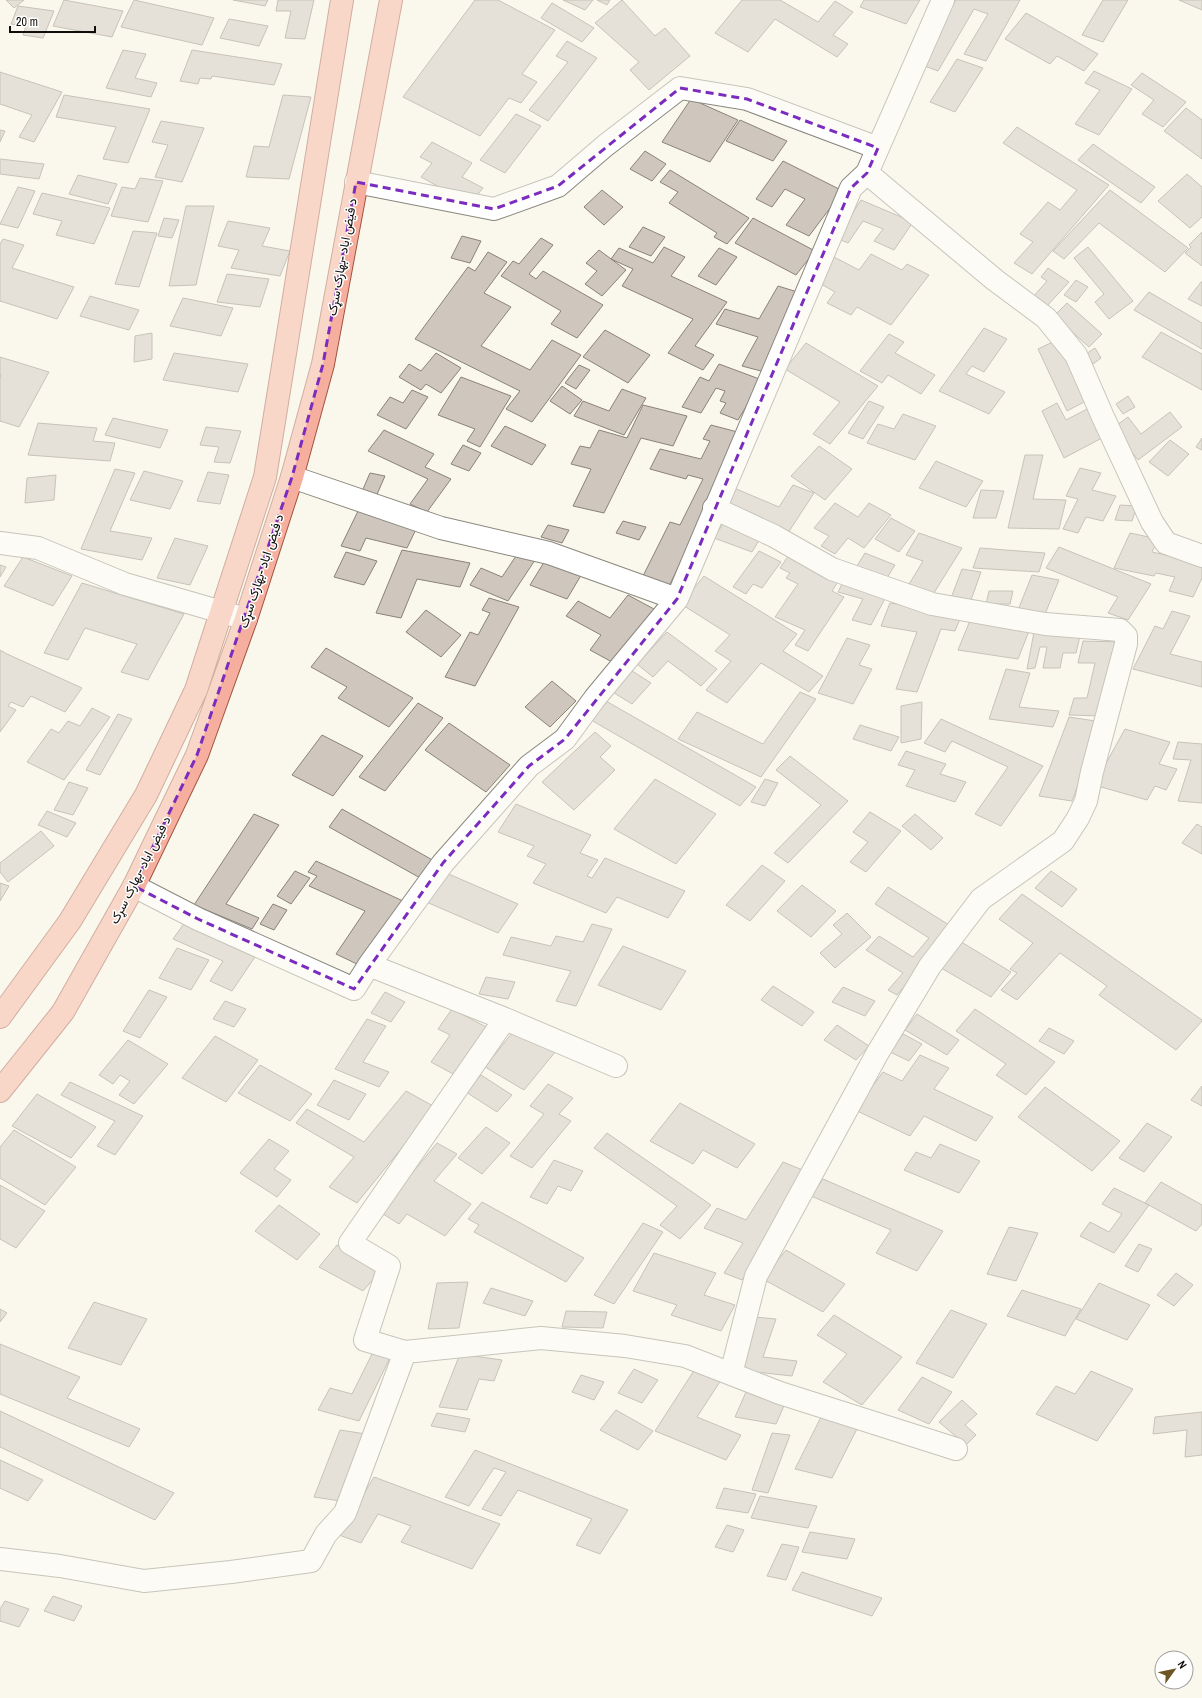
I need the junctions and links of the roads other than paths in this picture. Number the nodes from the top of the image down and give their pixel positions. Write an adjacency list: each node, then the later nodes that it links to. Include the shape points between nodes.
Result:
1 (342, 0): 12 (main road, د فیض اباد -بهارک سړک, via 265,477)
2 (391, 0): 6 (main road, د فیض اباد -بهارک سړک)
3 (942, 0): 4 (street)
4 (878, 148): 5 (street); 6 (street, via 747,99 680,88 558,186 494,209)
5 (867, 173): 8 (street, via 851,188); 10 (street, via 995,280 1046,318 1076,355 1152,522 1166,543)
6 (356, 182): 7 (main road, د فیض اباد -بهارک سړک, via 323,364)
7 (292, 477): 11 (street, via 441,528 549,553); 13 (main road, د فیض اباد -بهارک سړک)
8 (714, 508): 11 (street); 21 (street, via 774,536 832,569 932,604 1044,624 1120,630 1126,636 1086,801 1078,818 1063,841 981,899 930,966 876,1054 756,1276)
9 (0, 543): 12 (street, via 38,548 125,584)
10 (1202, 556)
11 (676, 599): 15 (street, via 565,739 529,766 443,863)
12 (222, 612): 13 (street); 16 (main road, د فیض اباد -بهارک سړک, via 196,690 146,795 70,921)
13 (246, 619): 14 (main road, د فیض اباد -بهارک سړک, via 197,755)
14 (134, 886): 15 (street, via 198,919 354,989); 19 (main road, د فیض اباد -بهارک سړک, via 63,1012)
15 (369, 965): 17 (street)
16 (0, 1017)
17 (504, 1019): 18 (street); 20 (street, via 350,1242 389,1266 365,1340)
18 (616, 1066)
19 (0, 1091)
20 (405, 1352): 21 (street, via 541,1338 625,1346 685,1356); 23 (street, via 345,1513 326,1534 311,1561 144,1581 60,1566)
21 (731, 1374): 22 (street)
22 (956, 1449)
23 (0, 1559)

